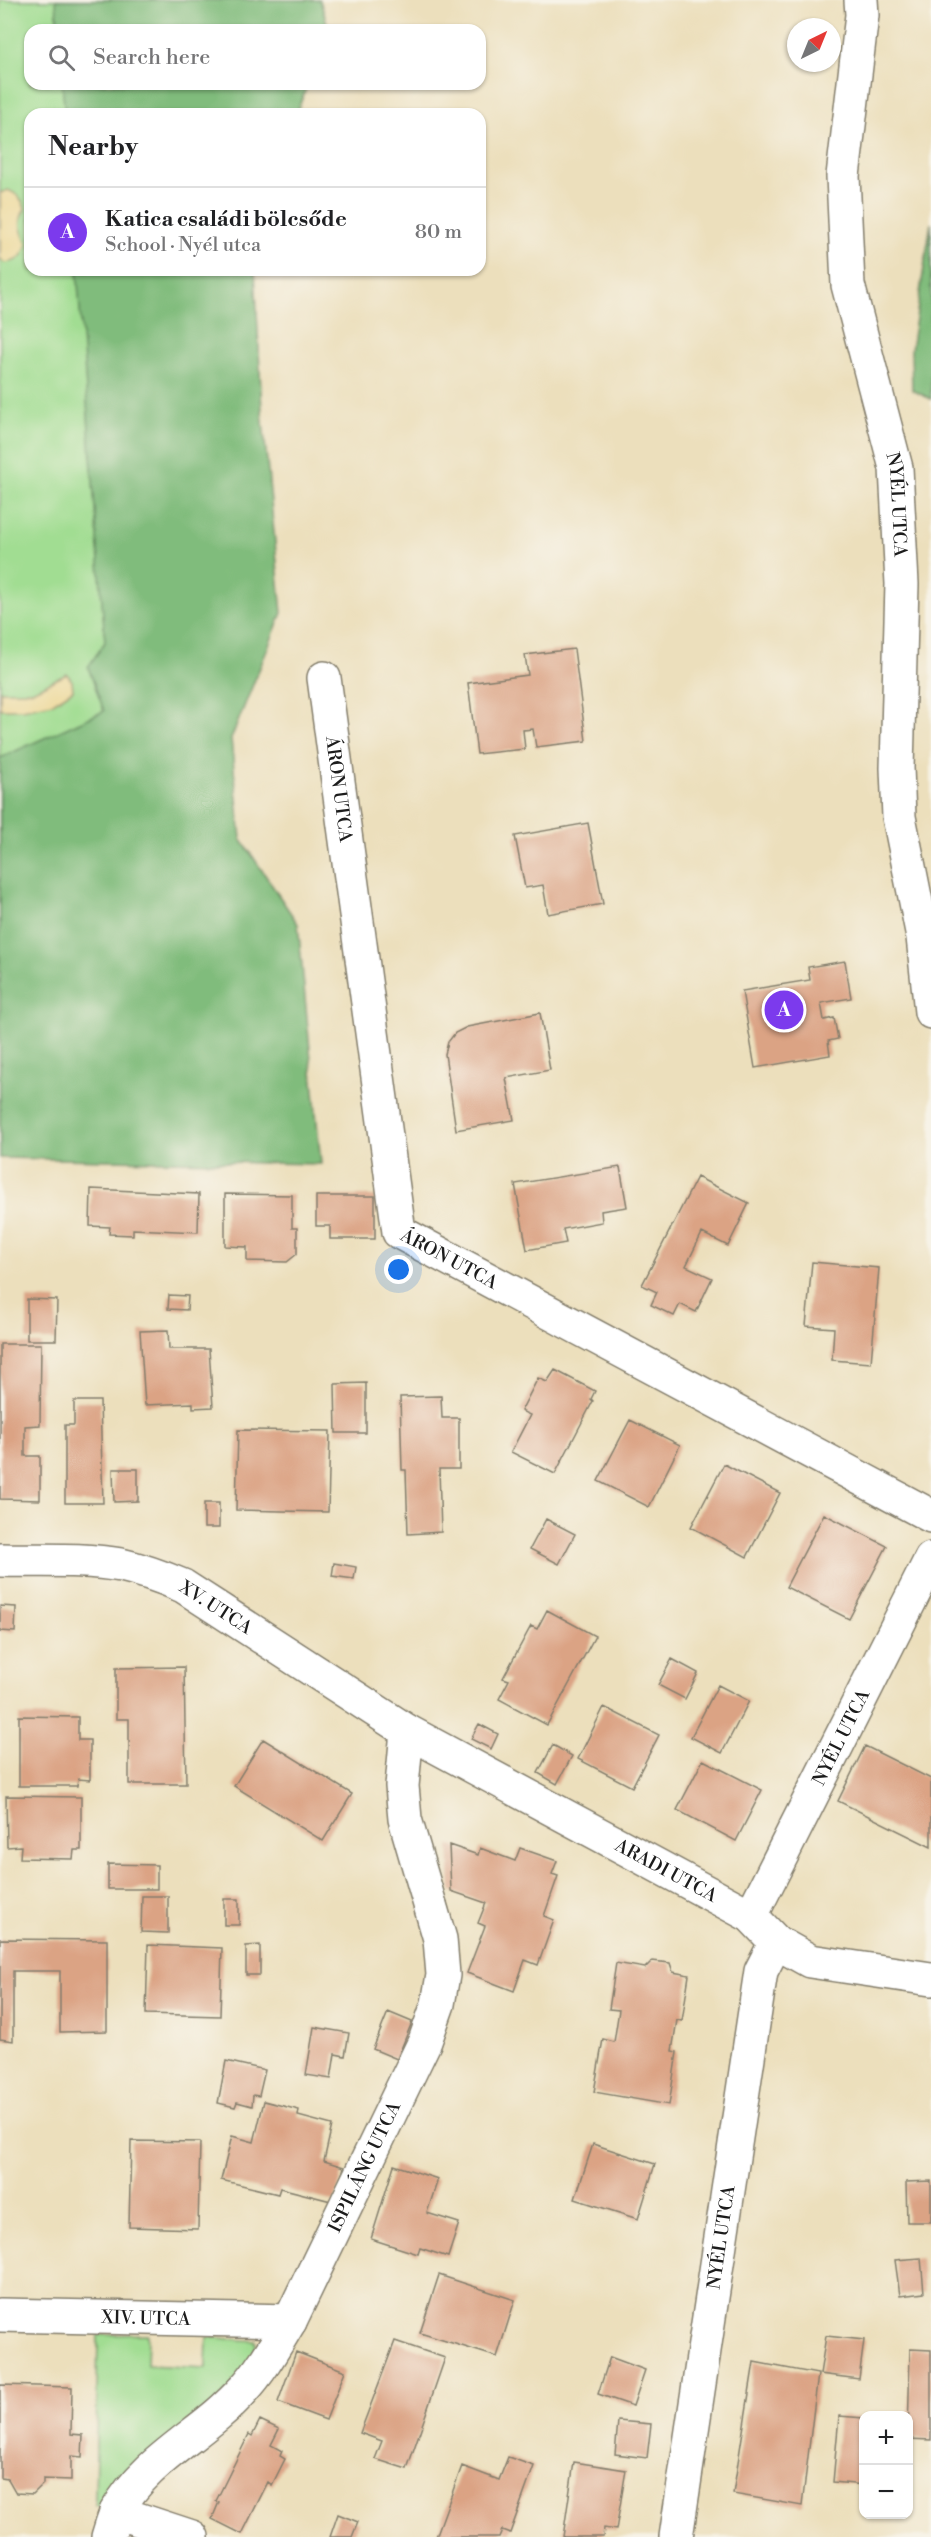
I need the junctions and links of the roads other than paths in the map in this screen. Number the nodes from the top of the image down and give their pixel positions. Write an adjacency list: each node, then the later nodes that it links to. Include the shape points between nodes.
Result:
1 (861, 0): 3 (street, NYÉL UTCA, via 843,176 848,285 896,468 902,584 899,818 923,937)
2 (324, 678): 4 (street, ÁRON UTCA, via 399,1232)
3 (931, 1012)
4 (931, 1516)
5 (931, 1559): 8 (street, NYÉL UTCA)
6 (0, 1560): 7 (street, XV. UTCA, via 118,1565 172,1581)
7 (407, 1731): 8 (street, ARADI UTCA); 12 (street, ISPILÁNG UTCA, via 402,1786 405,1819 440,1939 443,1975 438,2004 425,2041)
8 (751, 1916): 9 (street, ARADI UTCA)
9 (776, 1941): 10 (street, ARADI UTCA, via 810,1961); 15 (street, NYÉL UTCA, via 761,1971)
10 (931, 1979)
11 (0, 2315): 12 (street, XIV. UTCA)
12 (290, 2321): 13 (street, ISPILÁNG UTCA, via 244,2389 207,2425 153,2465 134,2485)
13 (112, 2524): 14 (street)
14 (192, 2537)
15 (676, 2537)

